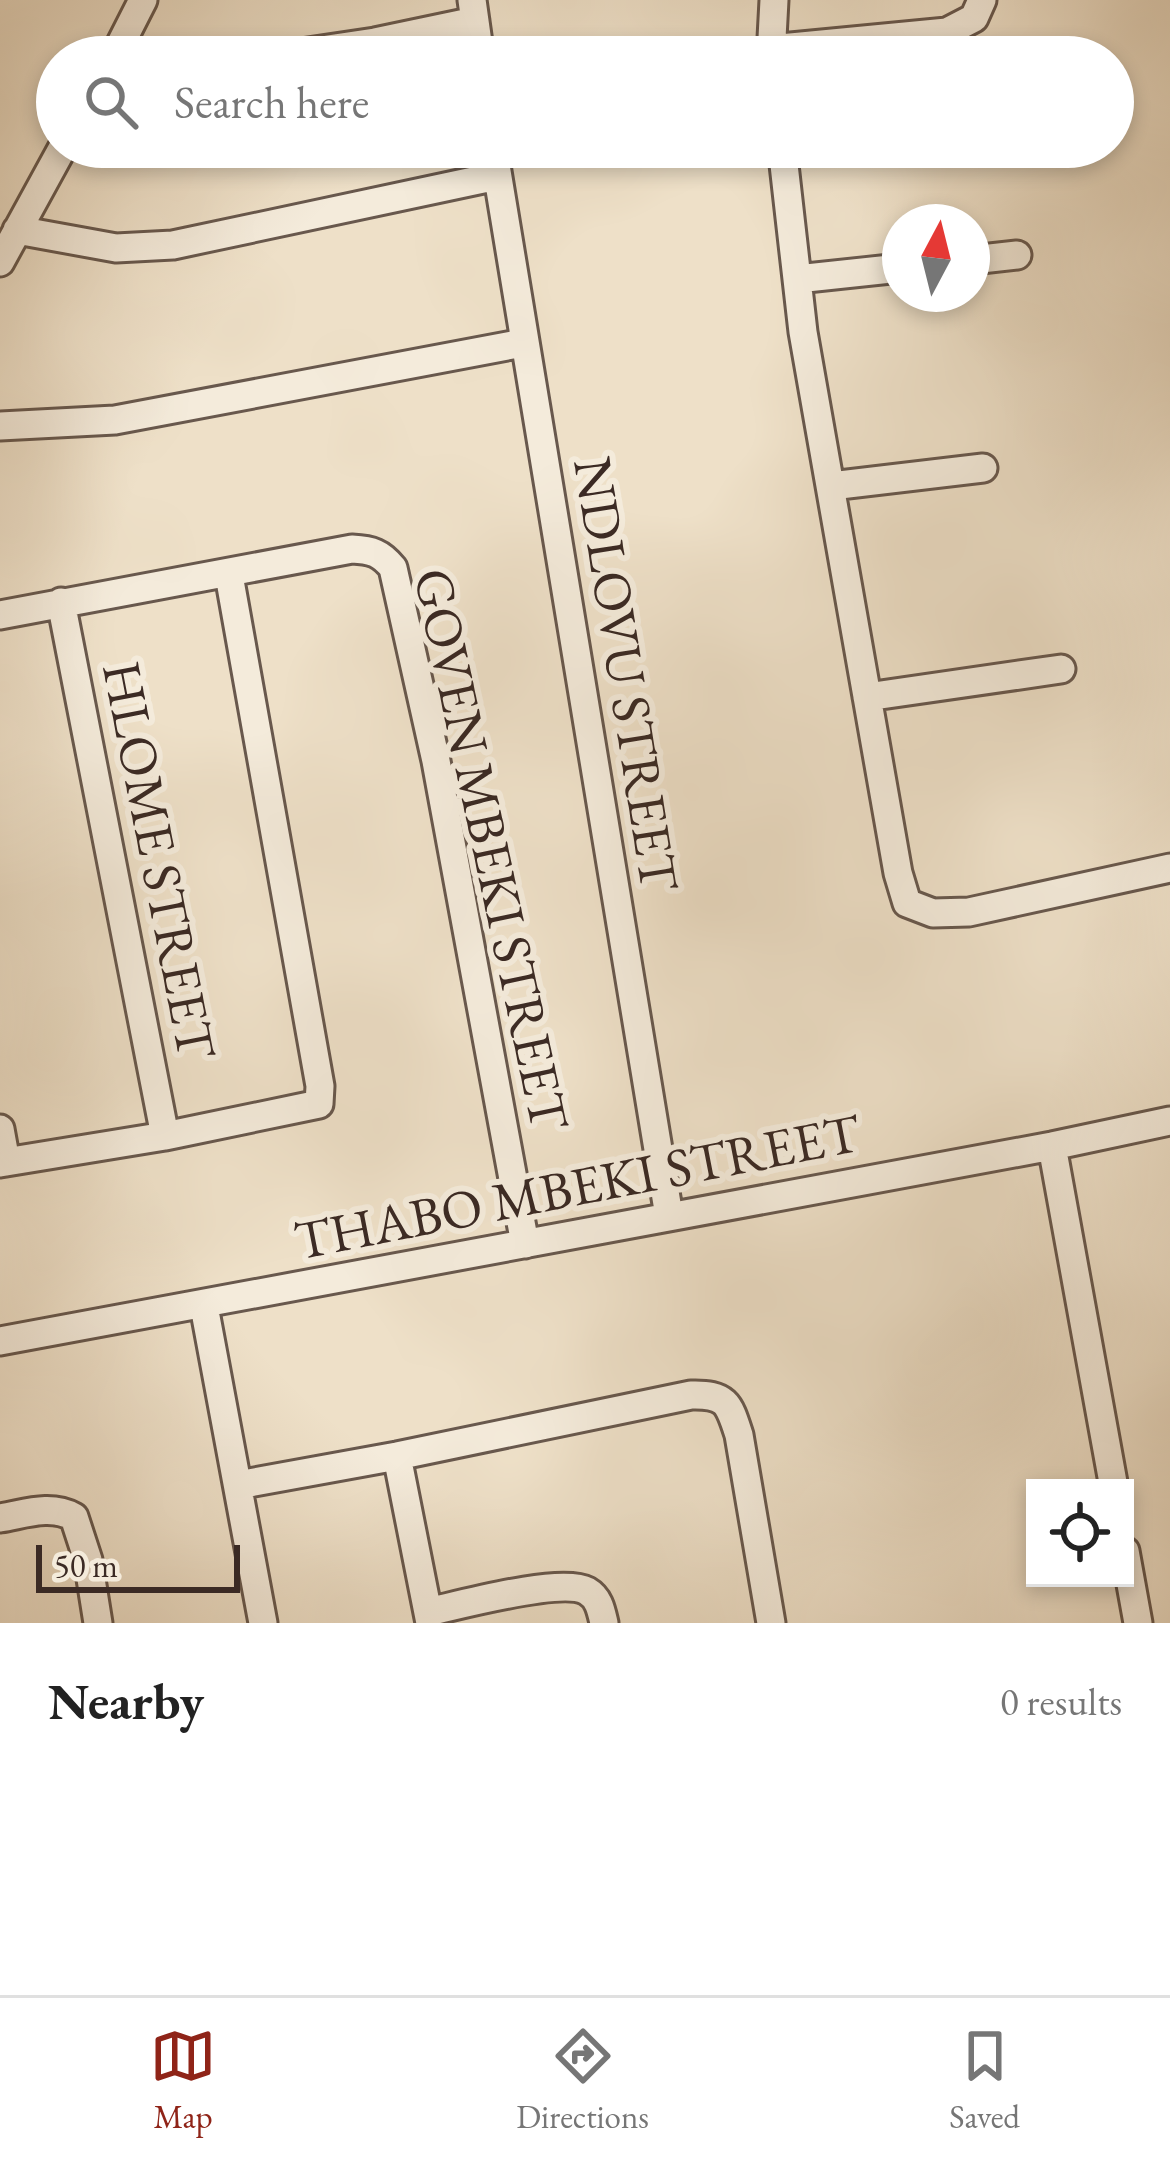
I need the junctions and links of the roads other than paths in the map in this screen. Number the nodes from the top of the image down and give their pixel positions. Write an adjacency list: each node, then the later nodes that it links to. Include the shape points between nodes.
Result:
1 (143, 0): 5 (street)
2 (774, 0): 7 (street)
3 (982, 0): 8 (street, via 974,18)
4 (473, 10): 6 (street)
5 (127, 36)
6 (394, 36)
7 (772, 36)
8 (913, 36)
9 (51, 168): 13 (street)
10 (496, 168): 12 (street, NDLOVU STREET)
11 (784, 168): 18 (street)
12 (497, 176): 13 (street, via 172,245 116,248); 19 (street, NDLOVU STREET)
13 (16, 230): 16 (street)
14 (1017, 255): 15 (street)
15 (990, 258)
16 (0, 262)
17 (882, 270): 18 (street)
18 (797, 279): 22 (street)
19 (523, 343): 20 (street, via 116,420); 34 (street, NDLOVU STREET)
20 (0, 426)
21 (982, 468): 22 (street)
22 (831, 486): 27 (street)
23 (229, 575): 24 (street); 31 (street, via 319,1104); 35 (street, GOVEN MBEKI STREET, via 352,550 371,550 393,568)
24 (61, 602): 25 (street); 31 (street, HLOME STREET)
25 (0, 615)
26 (1061, 669): 27 (street)
27 (867, 697): 28 (street, via 907,903 933,913 969,912)
28 (1170, 868)
29 (1170, 1120): 32 (street, THABO MBEKI STREET)
30 (0, 1129): 33 (street)
31 (165, 1136): 33 (street)
32 (1052, 1146): 34 (street, THABO MBEKI STREET); 39 (street)
33 (3, 1162)
34 (669, 1216): 35 (street, THABO MBEKI STREET)
35 (526, 1244): 36 (street, THABO MBEKI STREET)
36 (204, 1306): 37 (street, THABO MBEKI STREET); 40 (street)
37 (0, 1341)
38 (398, 1456): 40 (street); 43 (street); 47 (street, via 716,1396 729,1406 739,1436)
39 (1112, 1479)
40 (238, 1485): 45 (street)
41 (0, 1519): 44 (street, via 62,1510 74,1517)
42 (1132, 1587): 48 (street)
43 (429, 1617): 46 (street, via 571,1587 598,1600)
44 (98, 1623)
45 (262, 1623)
46 (604, 1623)
47 (772, 1623)
48 (1138, 1623)

